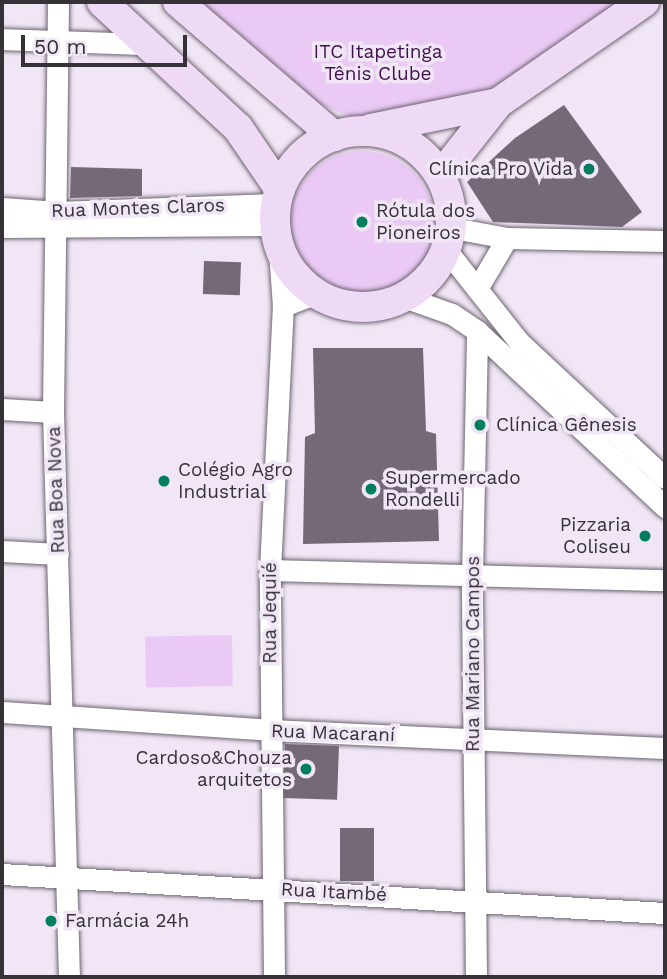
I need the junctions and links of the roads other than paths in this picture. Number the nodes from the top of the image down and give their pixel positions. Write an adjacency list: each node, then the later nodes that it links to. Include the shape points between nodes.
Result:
1 (58, 2): 6 (street, Rua Boa Nova)
2 (102, 2): 7 (main road)
3 (178, 2): 9 (main road)
4 (644, 2): 8 (main road)
5 (2, 39): 6 (street)
6 (57, 42): 7 (street); 13 (street, Rua Boa Nova)
7 (146, 44): 12 (main road, via 238,128)
8 (498, 103): 9 (main road); 10 (main road)
9 (348, 134): 10 (main road, via 387,134 410,144); 12 (main road, via 315,145 293,164)
10 (442, 174): 16 (main road)
11 (2, 208): 13 (street, Rua Montes Claros)
12 (276, 217): 13 (street, Rua Montes Claros); 19 (main road, via 293,275); 21 (street, Rua Jequié)
13 (58, 221): 14 (street, Rua Montes Claros); 24 (street, Rua Boa Nova)
14 (2, 227)
15 (508, 238): 16 (street); 17 (street); 18 (street)
16 (450, 239): 18 (street); 20 (main road, via 425,283)
17 (665, 241)
18 (477, 289): 25 (street, via 520,343)
19 (314, 294): 20 (main road, via 362,305); 21 (street)
20 (404, 297): 22 (street, via 452,314)
21 (283, 306): 29 (street, Rua Jequié)
22 (477, 331): 26 (street); 30 (street, Rua Mariano Campos)
23 (2, 409): 24 (street)
24 (52, 412): 28 (street, Rua Boa Nova)
25 (665, 478)
26 (665, 506)
27 (2, 551): 28 (street)
28 (58, 554): 33 (street, Rua Boa Nova)
29 (270, 570): 30 (street); 34 (street, Rua Jequié)
30 (472, 576): 31 (street); 35 (street, Rua Mariano Campos)
31 (665, 580)
32 (2, 712): 33 (street, Rua Macaraní)
33 (61, 715): 34 (street, Rua Macaraní); 38 (street, Rua Boa Nova)
34 (270, 730): 35 (street, Rua Macaraní); 39 (street, Rua Jequié)
35 (472, 737): 36 (street, Rua Macaraní); 40 (street, Rua Mariano Campos)
36 (665, 748)
37 (2, 874): 38 (street, Rua Itambé)
38 (68, 879): 39 (street, Rua Itambé); 42 (street, Rua Boa Nova)
39 (271, 888): 40 (street, Rua Itambé); 43 (street, Rua Jequié)
40 (476, 900): 41 (street, Rua Itambé); 44 (street, Rua Mariano Campos)
41 (665, 913)
42 (69, 977)
43 (274, 977)
44 (476, 977)

